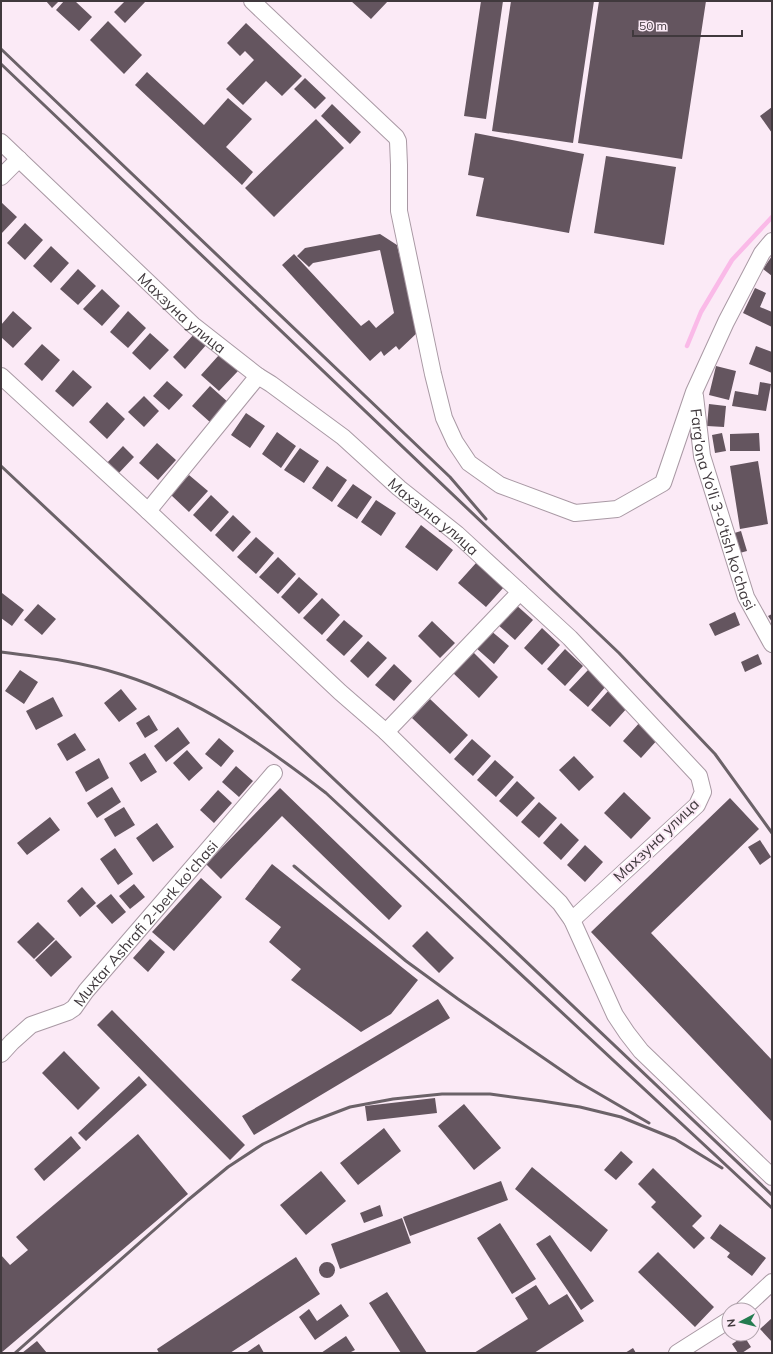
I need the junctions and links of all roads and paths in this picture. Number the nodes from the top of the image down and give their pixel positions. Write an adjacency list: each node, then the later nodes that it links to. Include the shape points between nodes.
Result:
1 (252, 1): 8 (street, via 398,141 400,211 433,374 444,418 455,442 469,462 500,484 575,513 617,510 662,483)
2 (1, 142): 3 (street, Махзуна улица)
3 (19, 159): 4 (street); 7 (street, Махзуна улица, via 193,325)
4 (1, 177)
5 (772, 241): 8 (street, via 762,253 726,322)
6 (1, 376): 9 (street)
7 (258, 376): 9 (street); 10 (street, Махзуна улица, via 343,437 399,488 457,534)
8 (694, 392): 11 (street, Farg'ona Yo'li 3-o'tish ko'chasi, via 702,456 746,597)
9 (148, 511): 12 (street)
10 (520, 592): 12 (street); 14 (street, Махзуна улица, via 570,638 688,764 699,776 702,788 697,805)
11 (772, 644)
12 (386, 732): 14 (street, via 560,902)
13 (274, 773): 15 (street, Muxtar Ashrafi 2-berk ko'chasi, via 74,1008 31,1025)
14 (572, 920): 16 (street, via 615,1015 641,1051)
15 (1, 1054)
16 (772, 1177)
17 (772, 1282): 18 (street)
18 (751, 1302)
19 (721, 1325): 20 (street)
20 (677, 1353)

